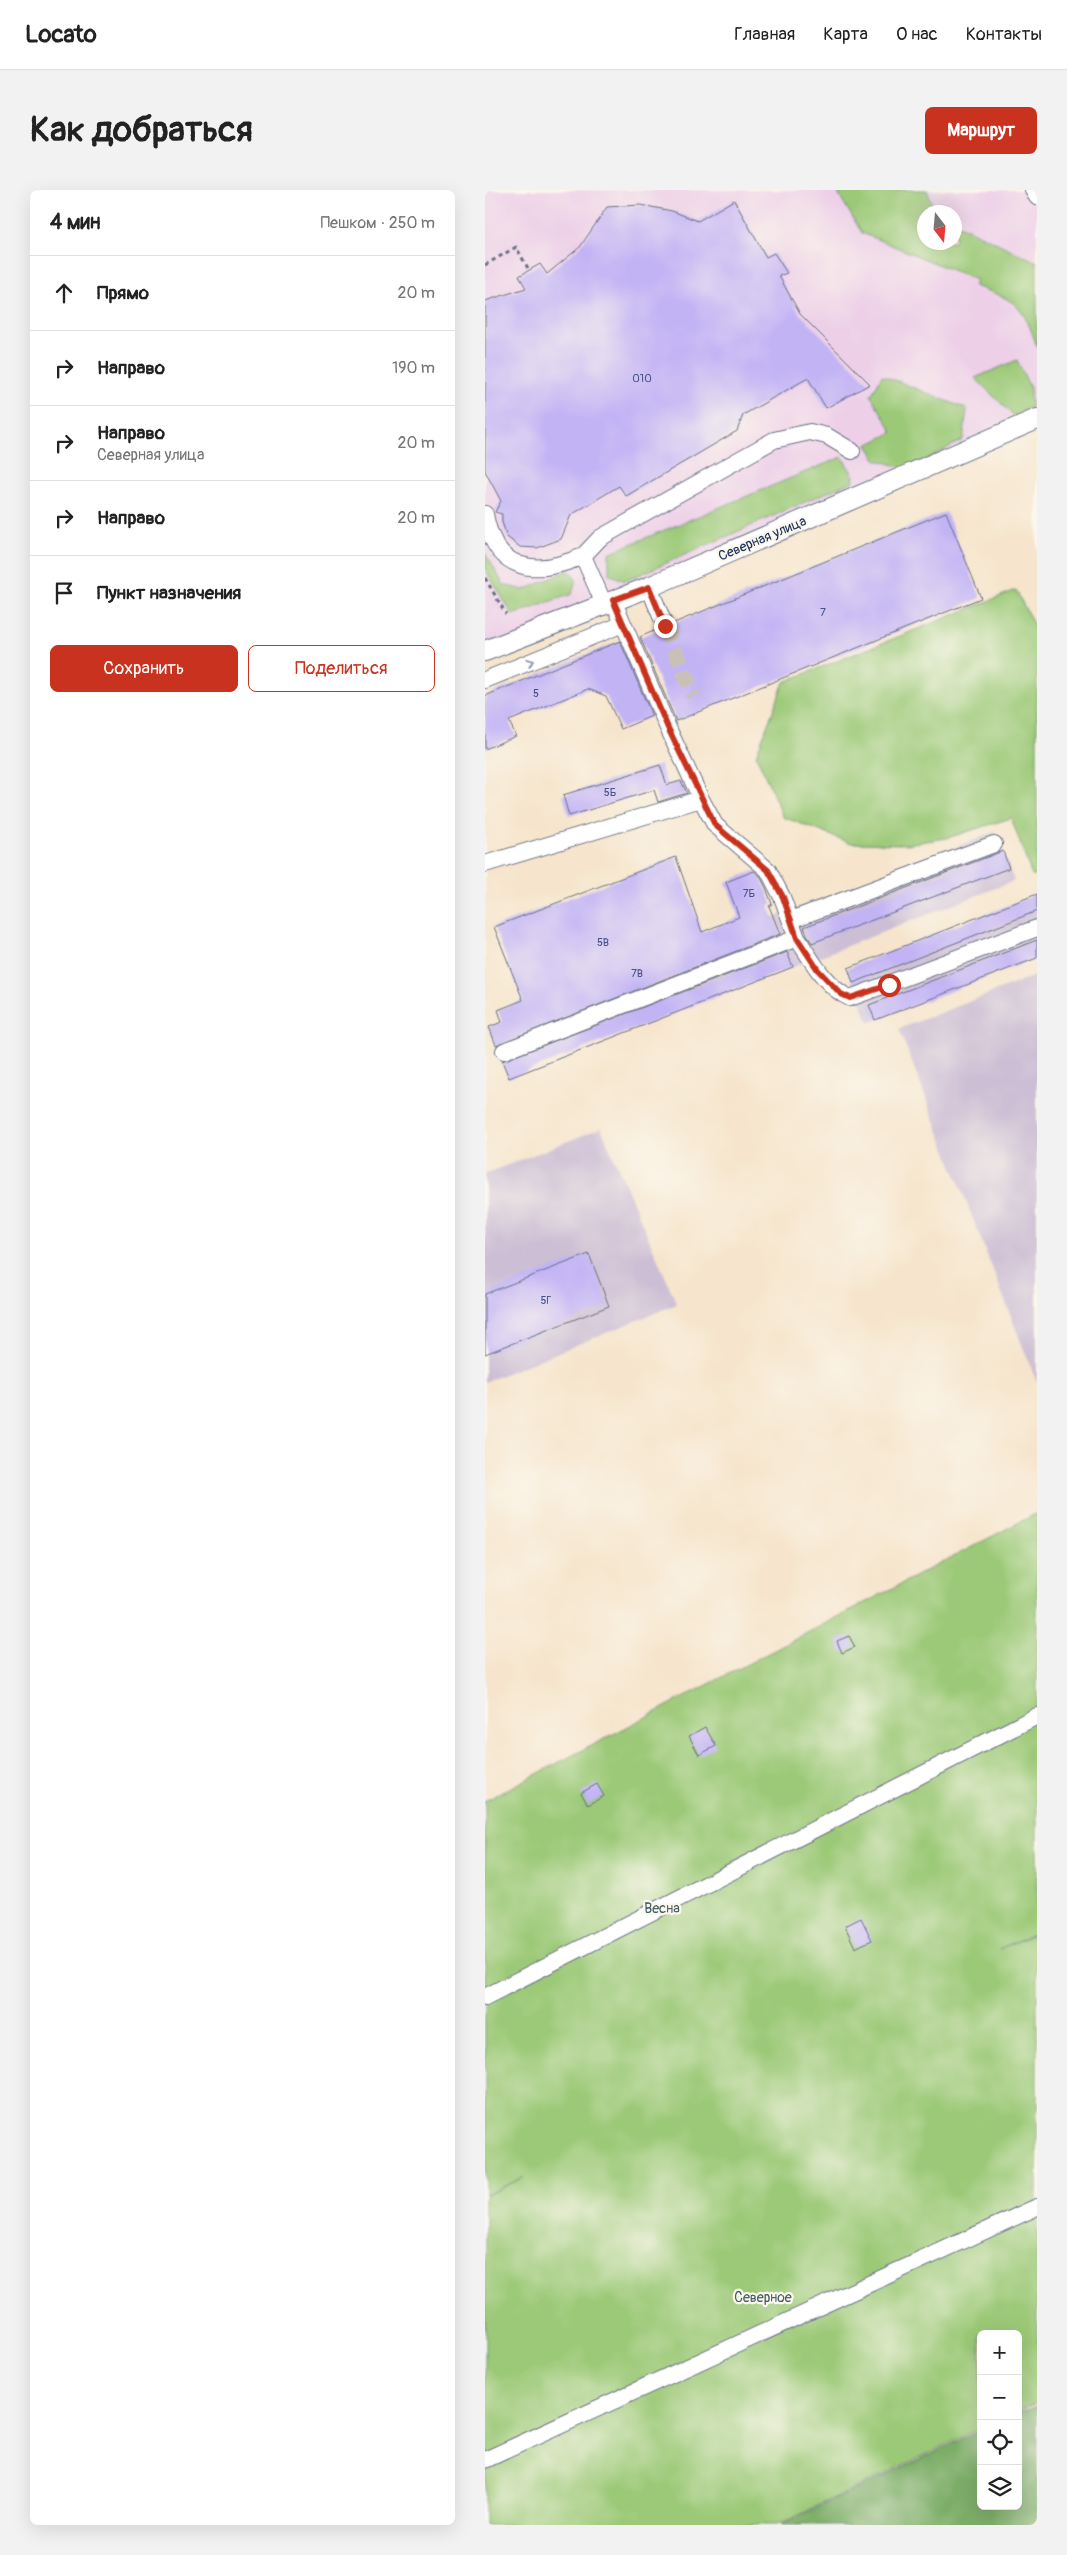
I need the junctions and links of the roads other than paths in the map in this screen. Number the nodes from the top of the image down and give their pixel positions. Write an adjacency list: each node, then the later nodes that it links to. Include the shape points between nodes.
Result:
1 (1033, 190): 2 (lane)
2 (1037, 197)
3 (1037, 419): 7 (main road, Северная улица)
4 (852, 451): 6 (lane, via 839,441 810,432 773,440 601,538)
5 (485, 514): 6 (lane, via 493,542 502,555 515,564 540,568 557,566)
6 (583, 556): 8 (lane)
7 (649, 587): 8 (main road, Северная улица); 10 (lane)
8 (609, 602): 9 (lane); 11 (main road, Северная улица)
9 (623, 624): 12 (lane, one-way to 9); 13 (lane)
10 (665, 626)
11 (485, 651)
12 (485, 680)
13 (701, 799): 15 (lane); 16 (lane, via 715,825 768,870)
14 (994, 844): 16 (lane)
15 (485, 864)
16 (791, 920): 18 (lane)
17 (1037, 928): 18 (lane, via 850,998 841,994 823,975)
18 (797, 938): 19 (lane)
19 (504, 1051)
20 (1037, 1716): 21 (lane)
21 (485, 1997)
22 (1037, 2207): 23 (lane)
23 (485, 2460)

